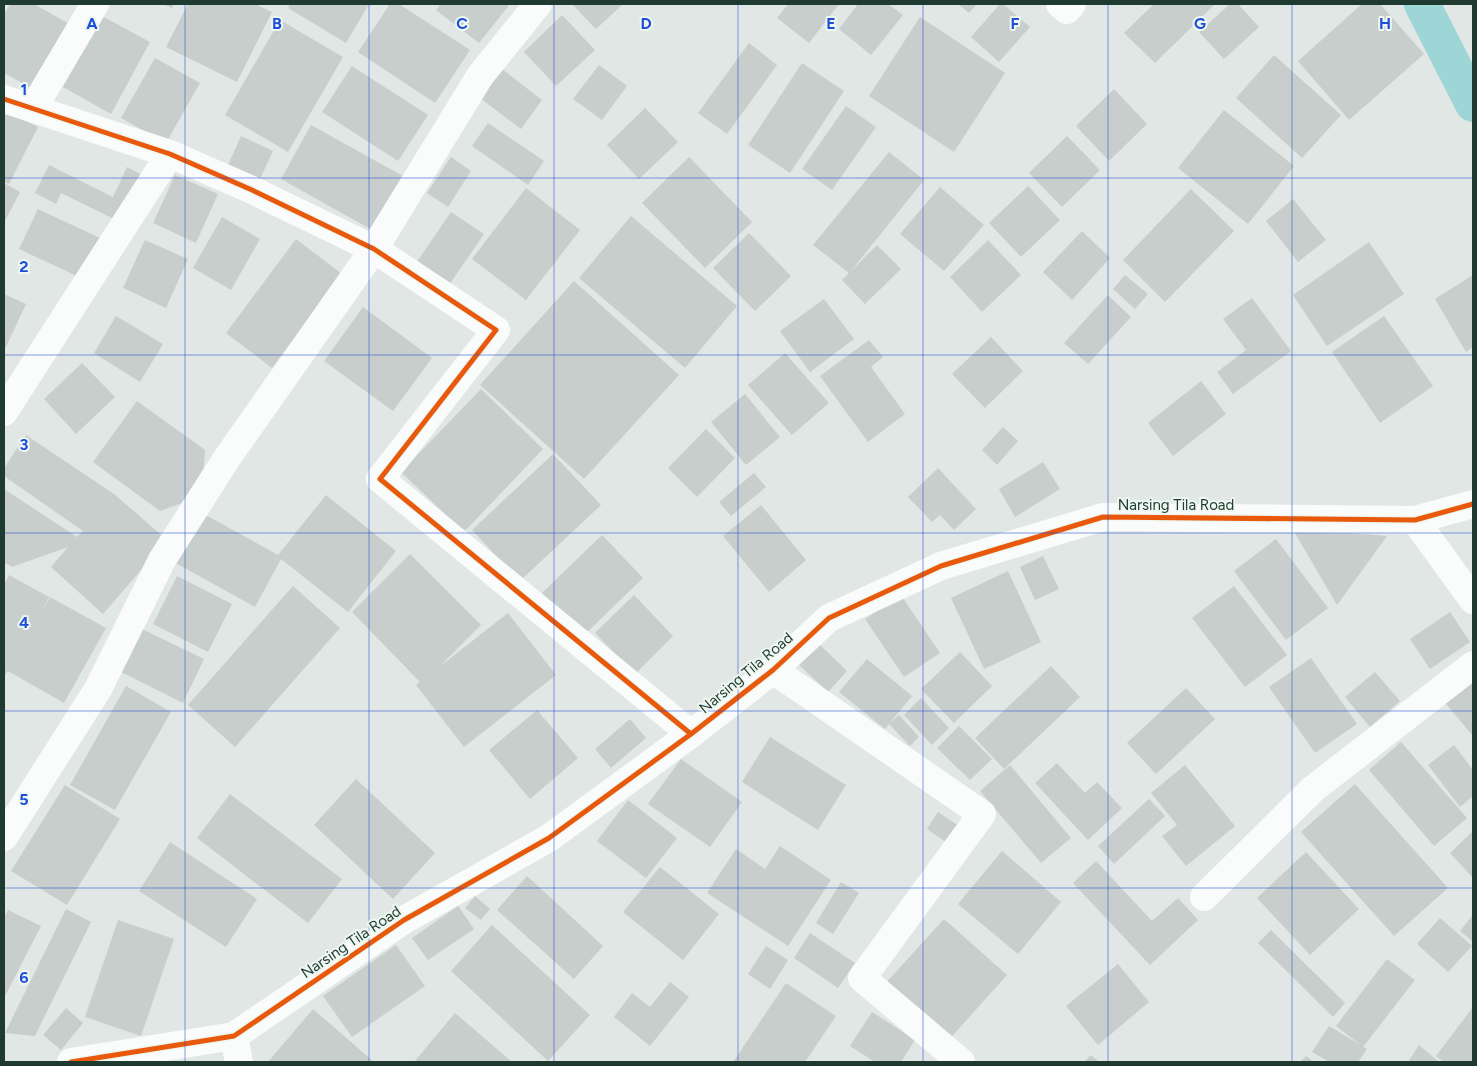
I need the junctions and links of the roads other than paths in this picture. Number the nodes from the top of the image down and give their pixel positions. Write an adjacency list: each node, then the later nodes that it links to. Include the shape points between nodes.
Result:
1 (95, 4): 6 (street)
2 (538, 4): 8 (street, via 480,76)
3 (1060, 4): 4 (street, via 1067,10)
4 (1072, 4)
5 (4, 99): 6 (street)
6 (34, 107): 7 (street)
7 (170, 154): 8 (street); 9 (street)
8 (374, 249): 15 (street, via 496,330 380,479); 16 (street, via 227,458 162,560 98,689)
9 (4, 412)
10 (1473, 504): 11 (street, Narsing Tila Road)
11 (1415, 520): 12 (street); 14 (street, Narsing Tila Road, via 1103,517 941,566 829,618)
12 (1473, 600)
13 (1473, 664): 17 (street, via 1314,790)
14 (773, 670): 15 (street, Narsing Tila Road); 21 (street, via 982,814 862,978)
15 (692, 734): 18 (street, Narsing Tila Road, via 549,838 404,920)
16 (4, 837)
17 (1204, 897)
18 (234, 1036): 19 (street, Narsing Tila Road); 20 (street)
19 (71, 1062)
20 (239, 1062)
21 (961, 1062)

